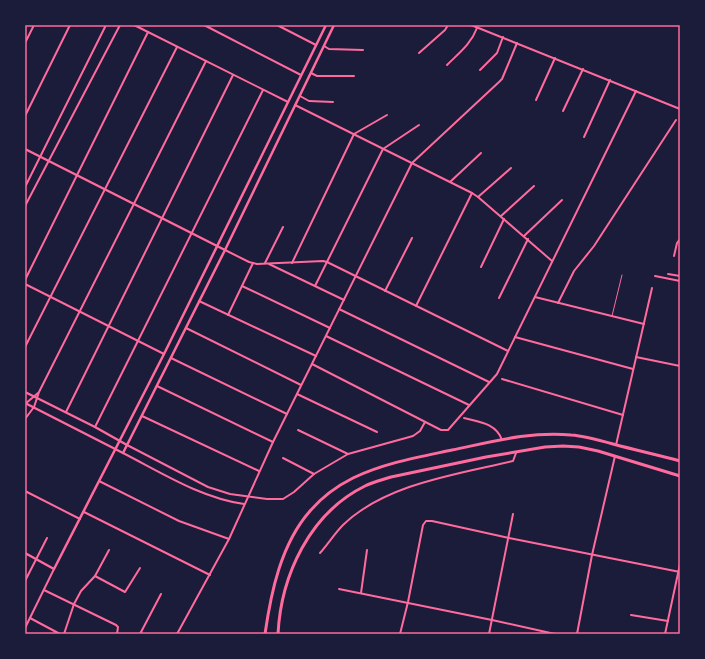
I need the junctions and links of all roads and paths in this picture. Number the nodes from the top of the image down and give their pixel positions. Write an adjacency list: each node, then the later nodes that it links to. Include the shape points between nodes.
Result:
1 (34, 25): 15 (street)
2 (70, 25): 42 (street)
3 (106, 25): 50 (street)
4 (120, 25): 51 (street)
5 (134, 25): 13 (street)
6 (204, 25): 28 (street)
7 (276, 25): 17 (street)
8 (326, 25): 17 (street)
9 (334, 25): 18 (street)
10 (448, 25): 21 (street, via 446,30)
11 (471, 25): 12 (street)
12 (477, 27): 14 (street); 24 (street, via 474,38)
13 (148, 32): 19 (street); 54 (street)
14 (503, 37): 16 (street); 26 (street, via 497,53)
15 (25, 43)
16 (517, 43): 22 (street); 52 (street, via 502,79)
17 (316, 45): 28 (street)
18 (324, 46): 20 (street, via 329,49); 27 (street)
19 (177, 47): 23 (street); 58 (street)
20 (363, 50)
21 (419, 53)
22 (555, 58): 25 (street); 35 (street)
23 (206, 61): 29 (street); 62 (street)
24 (447, 65)
25 (583, 69): 31 (street); 40 (street)
26 (480, 70)
27 (311, 73): 30 (street, via 317,76); 34 (street)
28 (301, 74): 36 (street)
29 (233, 75): 32 (street); 65 (street)
30 (354, 76)
31 (610, 80): 33 (street); 46 (street)
32 (262, 90): 36 (street); 68 (street)
33 (636, 91): 39 (street); 76 (street)
34 (299, 96): 37 (street, via 309,101); 38 (street)
35 (536, 100)
36 (288, 102): 73 (street)
37 (333, 102)
38 (295, 105): 45 (street); 74 (street)
39 (680, 109)
40 (563, 111)
41 (387, 115): 45 (street)
42 (25, 116)
43 (676, 120): 100 (street, via 594,246 574,271)
44 (419, 125): 48 (street)
45 (354, 134): 48 (street); 81 (street)
46 (584, 137)
47 (25, 149): 50 (street)
48 (383, 149): 52 (street); 77 (street)
49 (481, 153): 55 (street)
50 (40, 156): 51 (street); 57 (street)
51 (48, 160): 54 (street); 63 (street)
52 (412, 163): 55 (street); 85 (street)
53 (511, 168): 60 (street)
54 (76, 175): 58 (street); 88 (street)
55 (450, 182): 59 (street)
56 (534, 186): 64 (street)
57 (25, 187)
58 (105, 189): 62 (street); 95 (street)
59 (472, 193): 60 (street); 101 (street)
60 (478, 197): 64 (street)
61 (562, 200): 69 (street)
62 (134, 204): 65 (street); 103 (street)
63 (25, 206)
64 (501, 216): 66 (street)
65 (163, 218): 68 (street); 107 (street)
66 (504, 219): 69 (street); 82 (street)
67 (283, 227): 79 (street)
68 (191, 233): 73 (street); 112 (street)
69 (524, 236): 71 (street)
70 (412, 238): 94 (street)
71 (528, 239): 76 (street); 97 (street)
72 (680, 239): 75 (street)
73 (217, 246): 74 (street); 115 (street)
74 (225, 250): 78 (street); 99 (street)
75 (674, 256)
76 (552, 261): 96 (street)
77 (327, 262): 81 (street); 85 (street); 92 (street)
78 (253, 263): 79 (street); 91 (street)
79 (265, 263): 80 (street)
80 (268, 263): 81 (street); 92 (street)
81 (292, 263)
82 (481, 267)
83 (668, 274): 87 (street)
84 (622, 275): 105 (lane)
85 (355, 276): 94 (street); 98 (street)
86 (655, 276): 89 (street)
87 (680, 276)
88 (25, 280)
89 (680, 281)
90 (25, 284): 95 (street)
91 (242, 286): 104 (street); 109 (street)
92 (315, 286): 98 (street)
93 (652, 288): 106 (street)
94 (385, 291): 101 (street)
95 (50, 297): 103 (street); 113 (street)
96 (535, 297): 100 (street); 111 (street)
97 (499, 298)
98 (344, 300): 102 (street)
99 (199, 301): 104 (street); 108 (street)
100 (558, 303): 105 (street)
101 (416, 306): 114 (street)
102 (339, 309): 109 (street); 123 (street)
103 (80, 312): 107 (street); 127 (street)
104 (228, 315): 116 (street)
105 (612, 316): 106 (street)
106 (644, 324): 117 (street)
107 (108, 326): 112 (street); 134 (street)
108 (186, 328): 118 (street); 125 (street)
109 (330, 328): 110 (street)
110 (326, 336): 116 (street); 132 (street)
111 (515, 337): 114 (street); 121 (street)
112 (137, 341): 115 (street); 141 (street)
113 (25, 347)
114 (508, 351): 123 (street, via 495,377)
115 (164, 354): 145 (street)
116 (316, 356): 119 (street)
117 (636, 357): 120 (street); 121 (street)
118 (171, 358): 124 (street); 135 (street)
119 (312, 364): 125 (street); 140 (street)
120 (680, 366)
121 (633, 369): 136 (street)
122 (502, 379): 136 (street)
123 (489, 382): 132 (street)
124 (156, 386): 137 (street); 146 (street)
125 (301, 386): 128 (street)
126 (25, 392): 129 (street)
127 (39, 392): 129 (street); 130 (street)
128 (297, 394): 135 (street); 143 (street)
129 (34, 396): 130 (street); 131 (street)
130 (37, 398): 133 (street); 134 (street)
131 (25, 403): 133 (street)
132 (469, 405): 140 (street, via 448,430)
133 (34, 407): 139 (street); 149 (street)
134 (66, 412): 141 (street)
135 (287, 414): 146 (street)
136 (623, 415): 148 (street)
137 (142, 416): 147 (street); 156 (street)
138 (464, 418): 144 (street, via 494,428)
139 (25, 419)
140 (426, 422): 152 (street, via 413,436)
141 (95, 427): 145 (street)
142 (298, 430): 152 (street)
143 (378, 432)
144 (502, 440): 148 (main road, via 533,435 572,435); 198 (main road, via 382,466 354,478 318,502 302,520 285,551)
145 (120, 442): 147 (street); 149 (street)
146 (273, 442): 156 (street)
147 (127, 445): 151 (street); 161 (street, via 208,487)
148 (616, 445): 155 (main road)
149 (115, 449): 151 (street); 159 (street)
150 (517, 452): 153 (main road, via 563,446 579,447); 172 (street, via 513,461 419,483 383,497 344,525); 199 (main road, via 391,477 365,486 337,504 312,532 295,561 284,598)
151 (123, 453): 162 (street, via 203,493)
152 (348, 454): 157 (street)
153 (615, 456): 158 (main road); 173 (street)
154 (283, 458): 157 (street)
155 (680, 461)
156 (259, 471): 161 (street)
157 (314, 474): 161 (street, via 283,499)
158 (680, 476)
159 (99, 481): 163 (street); 168 (street, via 179,521)
160 (25, 491): 165 (street)
161 (247, 497): 162 (street)
162 (244, 504): 168 (street)
163 (84, 512): 165 (street); 179 (street)
164 (513, 514): 167 (street)
165 (80, 519): 177 (street)
166 (47, 538): 174 (street)
167 (509, 538): 173 (street); 186 (street, via 426,521 423,525); 190 (street)
168 (229, 539): 179 (street)
169 (109, 550): 180 (street)
170 (367, 550): 184 (street)
171 (25, 553): 174 (street)
172 (320, 553)
173 (592, 555): 178 (street); 203 (street)
174 (36, 559): 177 (street); 181 (street)
175 (680, 564): 178 (street)
176 (140, 568): 180 (street, via 125,592)
177 (54, 569): 183 (street)
178 (679, 572): 191 (street)
179 (210, 575): 197 (street)
180 (94, 576): 187 (street)
181 (25, 581)
182 (339, 588): 184 (street)
183 (44, 590): 187 (street); 189 (street)
184 (361, 593): 186 (street)
185 (161, 594): 196 (street)
186 (408, 602): 190 (street); 200 (street)
187 (74, 604): 194 (street); 195 (street, via 116,625)
188 (631, 614): 191 (street)
189 (30, 618): 192 (street); 193 (street)
190 (492, 620): 201 (street); 202 (street)
191 (668, 621): 204 (street)
192 (25, 628)
193 (60, 634)
194 (64, 634)
195 (117, 634)
196 (140, 634)
197 (177, 634)
198 (265, 634)
199 (278, 634)
200 (400, 634)
201 (489, 634)
202 (555, 634)
203 (577, 634)
204 (665, 634)

